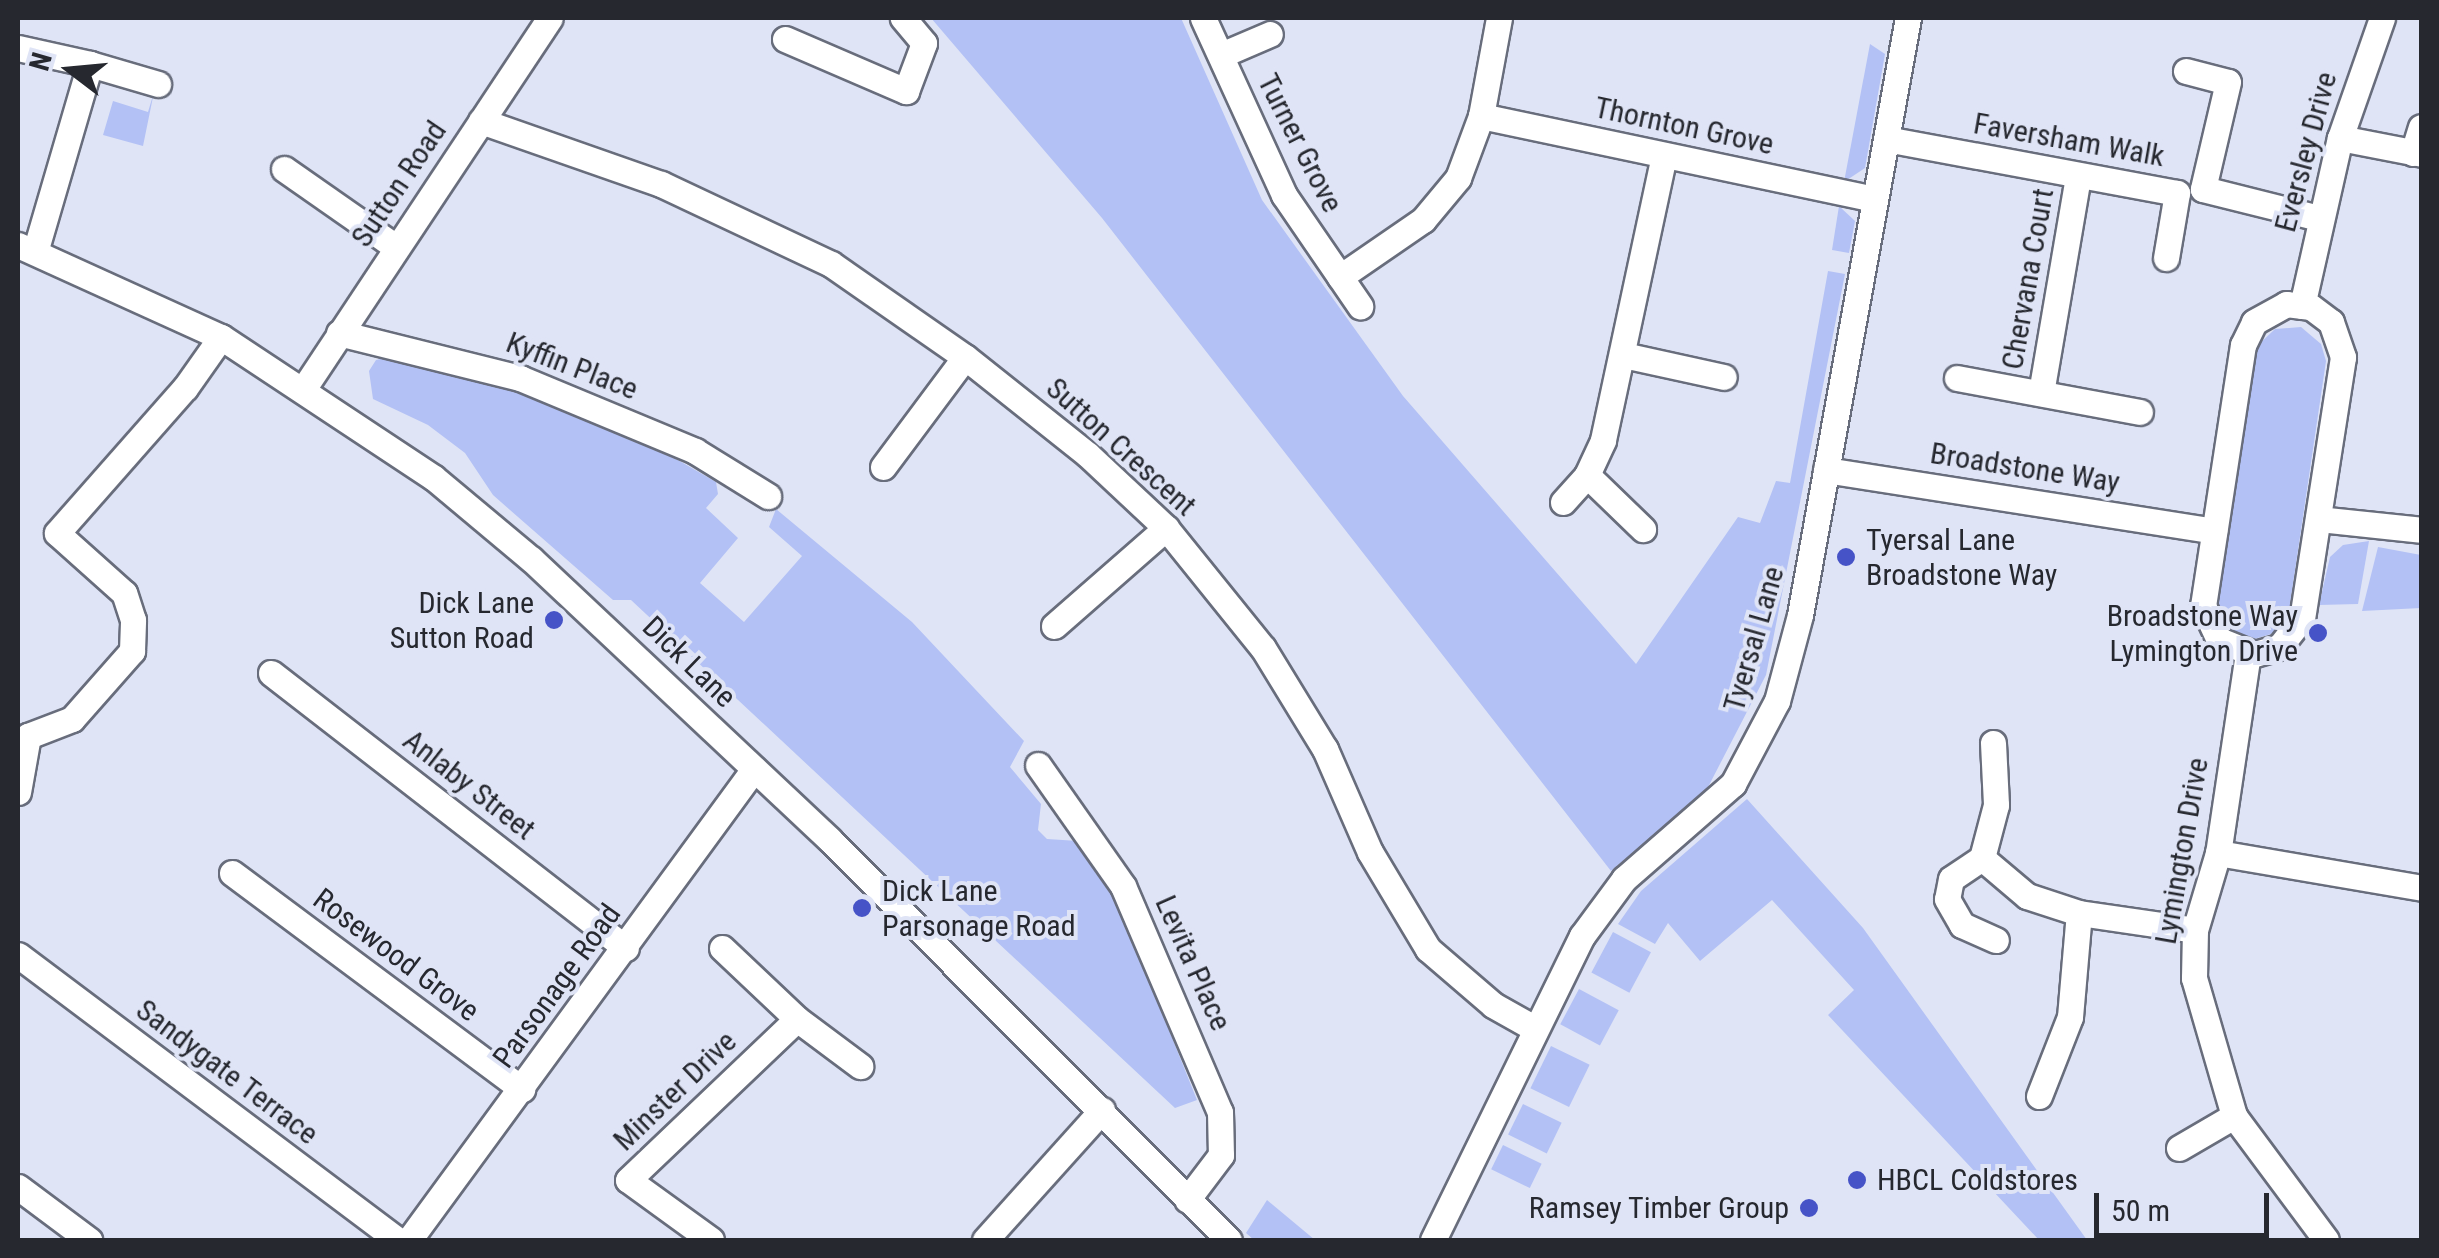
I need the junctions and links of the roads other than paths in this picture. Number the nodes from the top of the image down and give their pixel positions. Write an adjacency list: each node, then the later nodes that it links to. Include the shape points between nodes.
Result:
1 (550, 18): 15 (street, Sutton Road)
2 (903, 18): 8 (street, via 924,44 906,91)
3 (1203, 18): 10 (street, Turner Grove)
4 (1499, 18): 14 (street)
5 (1908, 18): 18 (street, Tyersal Lane)
6 (2382, 18): 17 (street, Eversley Drive)
7 (1270, 34): 10 (street, Turner Grove)
8 (786, 39)
9 (18, 48): 11 (street)
10 (1221, 55): 28 (street, Turner Grove, via 1284,194)
11 (90, 64): 13 (street); 26 (street)
12 (2186, 72): 24 (street, Faversham Walk, via 2228,82 2204,189)
13 (158, 84)
14 (1481, 116): 20 (street, Thornton Grove); 28 (street, via 1458,178 1436,208)
15 (480, 122): 25 (street, Sutton Road); 34 (street, Sutton Crescent, via 733,214 831,264)
16 (2421, 127): 19 (street)
17 (2340, 138): 19 (street); 24 (street, Eversley Drive)
18 (1886, 139): 22 (street, Faversham Walk); 23 (street, Tyersal Lane)
19 (2417, 154)
20 (1664, 155): 23 (street, Thornton Grove); 33 (street)
21 (284, 168): 25 (street)
22 (2078, 177): 27 (street, Faversham Walk, via 2176,193); 38 (street, Chervana Court)
23 (1874, 199): 41 (street, Tyersal Lane)
24 (2318, 218): 30 (street, Eversley Drive)
25 (396, 247): 31 (street, Sutton Road)
26 (26, 248): 32 (street, Dick Lane)
27 (2166, 258)
28 (1340, 277): 29 (street, Turner Grove)
29 (1360, 306)
30 (2302, 306): 45 (street, via 2331,322 2342,344); 49 (street, via 2274,308 2247,333)
31 (339, 333): 37 (street, Sutton Road); 43 (street, Kyffin Place, via 520,378 695,451)
32 (221, 337): 37 (street, Dick Lane); 53 (street, via 185,388 57,533 124,592 133,620 132,651 72,719)
33 (1622, 355): 35 (street); 42 (street, via 1603,440)
34 (965, 356): 40 (street); 46 (street, Sutton Crescent)
35 (1724, 377)
36 (1957, 378): 38 (street, Chervana Court)
37 (304, 388): 56 (street, Dick Lane, via 419,467 531,559)
38 (2041, 393): 39 (street, Chervana Court)
39 (2140, 412)
40 (883, 467)
41 (1826, 470): 49 (street, Broadstone Way); 69 (street, Tyersal Lane, via 1777,701 1720,798 1602,906)
42 (1587, 475): 44 (street); 47 (street)
43 (768, 496)
44 (1563, 502)
45 (2318, 519): 48 (street); 51 (street, via 2297,629 2279,648)
46 (1166, 528): 50 (street); 69 (street, Sutton Crescent, via 1263,648 1325,749 1370,852 1428,950 1493,1005)
47 (1643, 529)
48 (2422, 530)
49 (2214, 531): 51 (street, via 2206,618 2219,640)
50 (1054, 626)
51 (2248, 653): 58 (street, Lymington Drive)
52 (271, 673): 65 (street, Anlaby Street)
53 (23, 734): 57 (street)
54 (1993, 743): 59 (street, via 1996,805)
55 (1038, 764): 77 (street, Levita Place, via 1123,886 1220,1112 1221,1156)
56 (754, 769): 65 (street, Parsonage Road); 73 (street, Dick Lane)
57 (18, 792)
58 (2218, 853): 61 (street); 63 (street, Lymington Drive)
59 (1982, 858): 62 (street, via 2027,896); 64 (street, via 1952,879 1946,898 1962,926)
60 (232, 874): 71 (street, Rosewood Grove)
61 (2422, 888)
62 (2079, 913): 63 (street); 72 (street, via 2070,1017)
63 (2195, 930): 74 (street, Lymington Drive, via 2194,978)
64 (1996, 940)
65 (626, 948): 71 (street, Parsonage Road)
66 (722, 948): 68 (street)
67 (18, 955): 79 (street, Sandygate Terrace)
68 (797, 1019): 70 (street); 81 (street, Minster Drive, via 628,1180)
69 (1534, 1028): 84 (street, Tyersal Lane)
70 (860, 1066)
71 (522, 1089): 80 (street, Parsonage Road)
72 (2039, 1096)
73 (1102, 1110): 77 (street, Dick Lane); 82 (street)
74 (2234, 1116): 75 (street); 85 (street, Lymington Drive)
75 (2179, 1148)
76 (18, 1187): 78 (street)
77 (1188, 1200): 83 (street, Dick Lane)
78 (89, 1240)
79 (398, 1240)
80 (409, 1240)
81 (711, 1240)
82 (984, 1240)
83 (1229, 1240)
84 (1433, 1240)
85 (2326, 1240)

